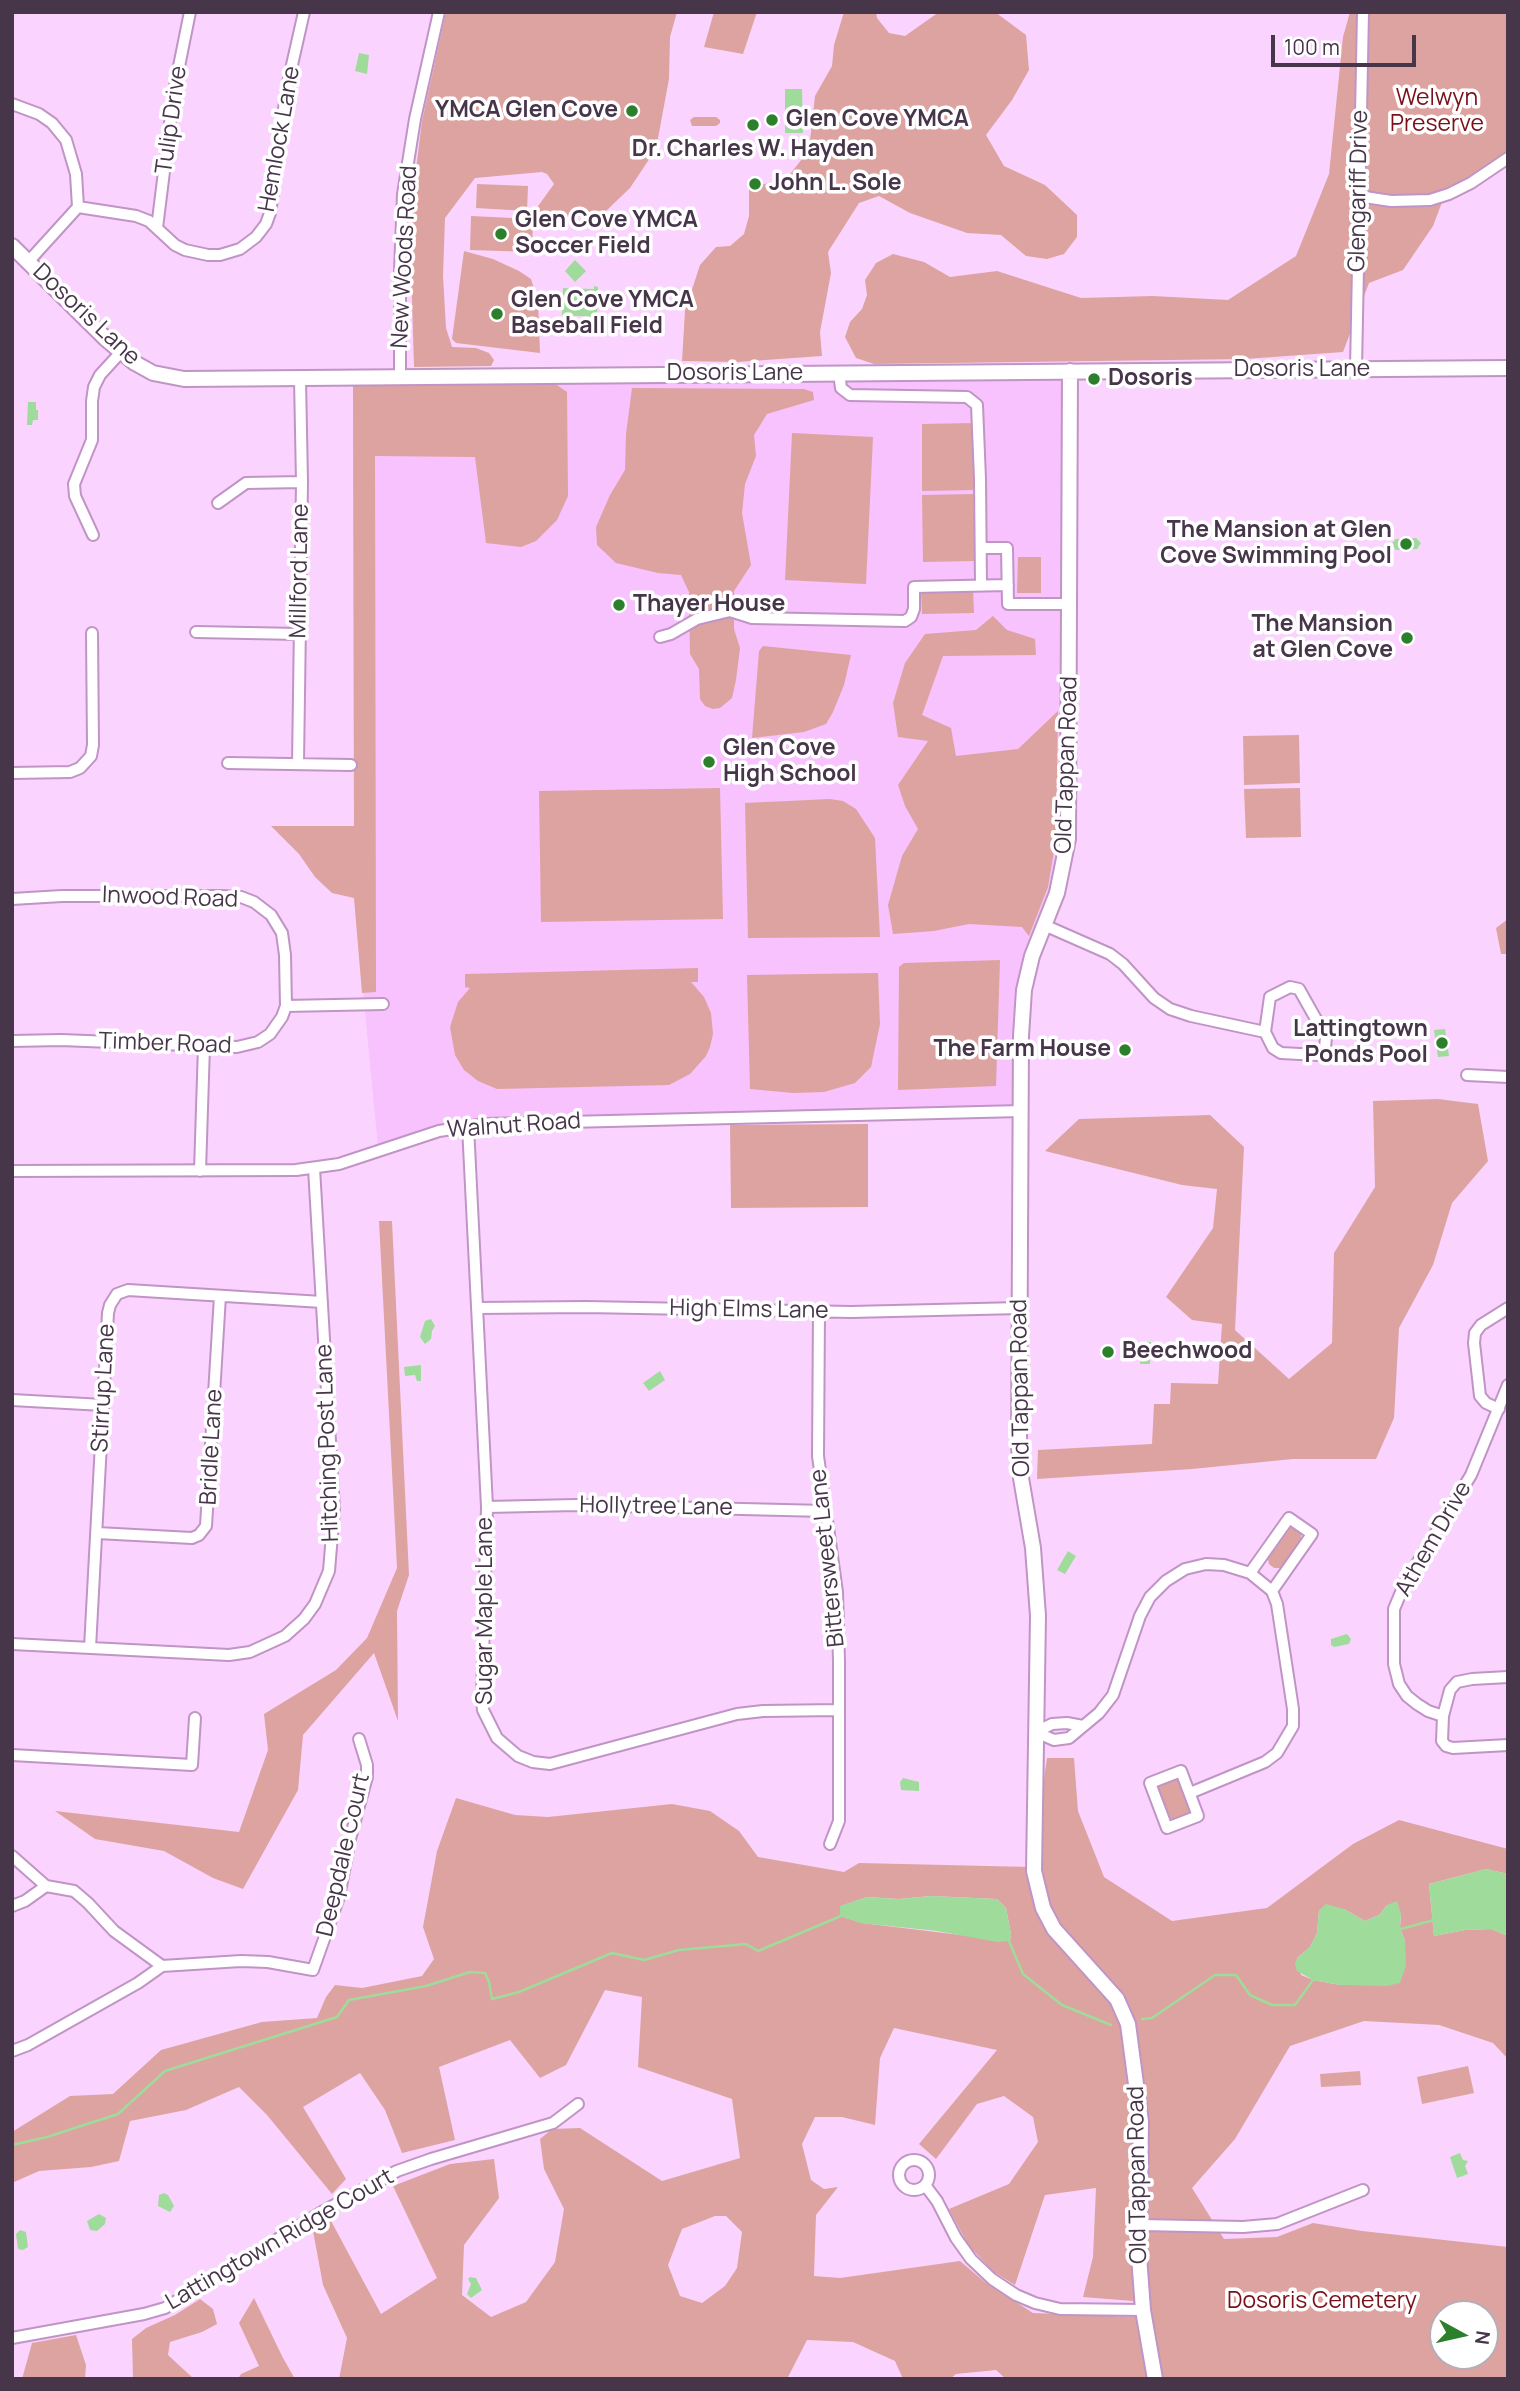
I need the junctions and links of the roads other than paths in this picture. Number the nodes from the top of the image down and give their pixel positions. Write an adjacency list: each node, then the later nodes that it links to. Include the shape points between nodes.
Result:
1 (190, 12): 9 (street, Tulip Drive, via 174,91)
2 (304, 12): 9 (street, Hemlock Lane, via 287,87 266,224 240,248 208,255 175,245)
3 (439, 12): 17 (street, New Woods Road, via 403,194)
4 (1363, 12): 7 (street, Glengariff Drive)
5 (12, 104): 8 (street, via 39,114 65,140 76,174)
6 (1508, 158): 7 (street, via 1471,183 1430,200)
7 (1358, 196): 14 (street, Glengariff Drive)
8 (78, 207): 9 (street, Hemlock Lane, via 136,216); 11 (street)
9 (157, 228)
10 (12, 246): 11 (street, Dosoris Lane)
11 (28, 262): 12 (street, Dosoris Lane)
12 (121, 352): 18 (street, Dosoris Lane, via 168,377); 21 (street, via 94,387 92,440 74,484)
13 (1508, 368): 14 (street, Dosoris Lane)
14 (1356, 369): 15 (street, Dosoris Lane)
15 (1070, 371): 16 (street, Dosoris Lane); 25 (street, Old Tappan Road)
16 (839, 373): 17 (street, Dosoris Lane); 22 (street, via 841,388 850,395 967,397 976,405)
17 (400, 378): 18 (street, Dosoris Lane)
18 (300, 379): 19 (street, Millford Lane)
19 (302, 482): 20 (street, via 246,483); 28 (street, Millford Lane)
20 (218, 503)
21 (93, 535)
22 (981, 548): 23 (street); 24 (street, via 1007,548)
23 (981, 585): 24 (street); 29 (street, via 914,587 914,609 905,621 752,618 730,611 697,619)
24 (1007, 585): 25 (street, via 1008,604)
25 (1070, 604): 35 (street, Old Tappan Road, via 1068,839 1061,881)
26 (197, 632): 28 (street)
27 (92, 633): 33 (street, via 91,756 70,772)
28 (299, 634): 31 (street, Millford Lane)
29 (660, 637)
30 (228, 763): 31 (street)
31 (298, 764): 32 (street)
32 (351, 765)
33 (12, 773)
34 (12, 899): 37 (street, Inwood Road, via 222,896 254,902 271,915 282,933)
35 (1044, 925): 38 (street, via 1110,954 1170,1009); 43 (street, Old Tappan Road, via 1024,990)
36 (383, 1004): 37 (street)
37 (286, 1006): 40 (street, Timber Road, via 276,1026 257,1042)
38 (1265, 1032): 38 (street, via 1281,1053 1318,1055 1325,1048 1326,1037 1299,989 1290,987 1270,997)
39 (12, 1041): 40 (street, Timber Road)
40 (204, 1046): 47 (street)
41 (1467, 1075): 42 (street)
42 (1508, 1077)
43 (1022, 1111): 44 (street, Walnut Road); 51 (street, Old Tappan Road)
44 (468, 1126): 45 (street, Walnut Road); 50 (street, Sugar Maple Lane)
45 (314, 1168): 47 (street, Walnut Road); 49 (street, Hitching Post Lane)
46 (12, 1171): 47 (street, Walnut Road)
47 (200, 1171)
48 (220, 1296): 49 (street, Stirrup Lane); 56 (street, Stirrup Lane, via 128,1290 117,1294 108,1314); 60 (street, Bridle Lane, via 206,1526 192,1538)
49 (322, 1302): 64 (street, Hitching Post Lane, via 334,1510 329,1571 304,1619 285,1636 250,1652 229,1655)
50 (477, 1308): 53 (street, High Elms Lane); 58 (street, Sugar Maple Lane)
51 (1020, 1308): 53 (street, High Elms Lane); 69 (street, Old Tappan Road, via 1018,1445 1036,1577)
52 (1508, 1308): 57 (street, via 1475,1333 1480,1396)
53 (819, 1312): 59 (street, Bittersweet Lane, via 818,1456)
54 (1508, 1385): 57 (street, Athem Drive)
55 (12, 1400): 56 (street)
56 (103, 1405): 60 (street, Stirrup Lane)
57 (1499, 1409): 67 (street, Athem Drive, via 1471,1475 1394,1609 1394,1664 1399,1684 1417,1704)
58 (487, 1507): 59 (street, Hollytree Lane); 66 (street, Sugar Maple Lane, via 483,1710 497,1738 518,1756 533,1762 561,1762 737,1714)
59 (825, 1511): 66 (street, Bittersweet Lane, via 836,1592)
60 (97, 1533): 64 (street, Stirrup Lane)
61 (1250, 1573): 62 (street); 62 (street, via 1289,1518 1312,1534); 69 (street, via 1206,1564 1185,1569 1166,1581 1140,1616 1113,1695 1099,1713 1083,1726 1052,1724)
62 (1272, 1591): 73 (street, via 1281,1619 1293,1726 1278,1753 1265,1762)
63 (12, 1644): 64 (street, Hitching Post Lane)
64 (90, 1648)
65 (1508, 1677): 67 (street, via 1457,1682)
66 (839, 1710): 74 (street, Bittersweet Lane, via 839,1821)
67 (1443, 1716): 71 (street, via 1446,1746)
68 (195, 1718): 72 (street, via 191,1765)
69 (1036, 1731): 83 (street, Old Tappan Road, via 1034,1871 1054,1929 1117,1999 1128,2024 1141,2122)
70 (359, 1739): 78 (street, Deepdale Court, via 367,1777 339,1898 313,1970 242,1961)
71 (1508, 1745)
72 (12, 1755)
73 (1190, 1793): 73 (street, via 1181,1771 1150,1783 1167,1828 1198,1816)
74 (830, 1844)
75 (12, 1856): 76 (street)
76 (46, 1886): 77 (street); 78 (street, via 74,1891 114,1930)
77 (12, 1906)
78 (162, 1966): 79 (street)
79 (12, 2051)
80 (578, 2104): 85 (street, Lattingtown Ridge Court, via 553,2123 397,2171 165,2308)
81 (925, 2185): 84 (street, via 971,2259 1016,2295 1060,2309)
82 (1363, 2189): 83 (street, via 1277,2224)
83 (1139, 2225): 84 (street, Old Tappan Road)
84 (1143, 2310): 86 (street, Old Tappan Road)
85 (12, 2338)
86 (1155, 2379)

